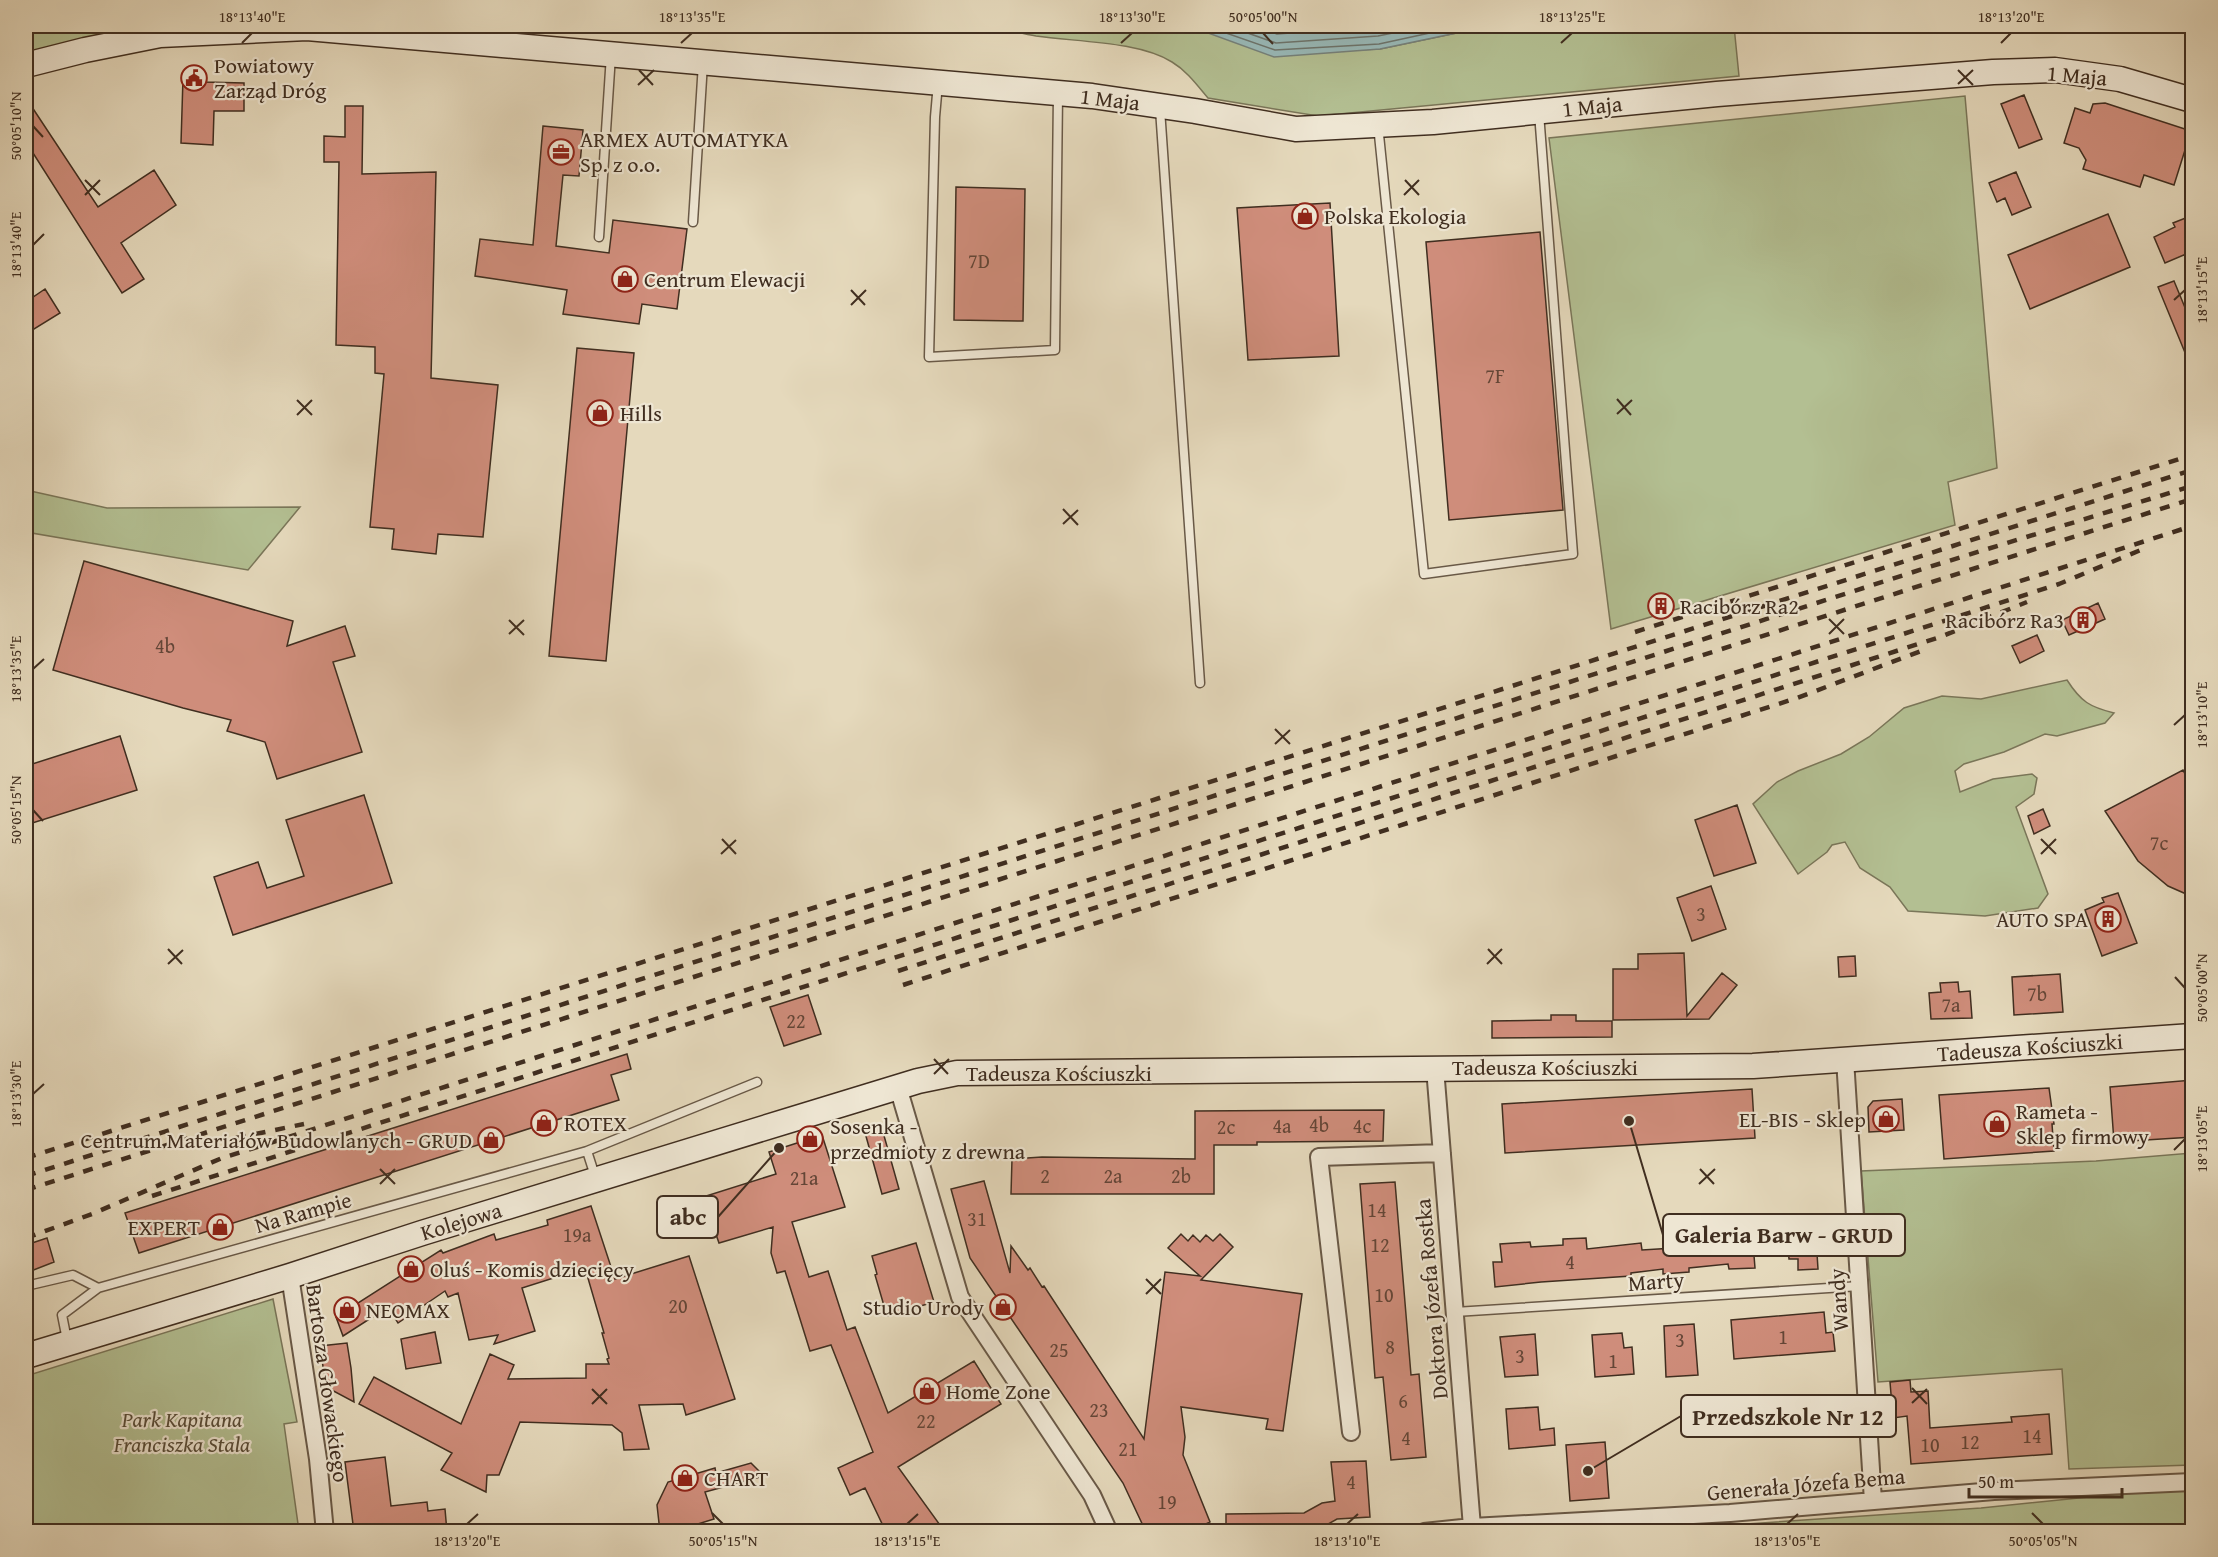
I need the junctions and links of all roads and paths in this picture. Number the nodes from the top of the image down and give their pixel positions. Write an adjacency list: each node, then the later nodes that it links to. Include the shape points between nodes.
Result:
1 (610, 55): 2 (main road, 1 Maja); 3 (main road, 1 Maja, via 307,28 160,35); 11 (lane)
2 (703, 62): 4 (main road, 1 Maja); 10 (lane)
3 (26, 65)
4 (938, 83): 5 (main road, 1 Maja); 5 (lane, via 929,357 1055,350)
5 (1058, 93): 7 (main road, 1 Maja)
6 (2193, 100): 8 (main road, 1 Maja, via 2120,79 2055,70 1762,90)
7 (1160, 106): 9 (main road, 1 Maja, via 1296,129); 12 (lane)
8 (1539, 111): 9 (main road, 1 Maja); 9 (lane, via 1573,554 1424,574)
9 (1378, 125)
10 (693, 222)
11 (599, 237)
12 (1200, 683)
13 (2193, 1036): 14 (main road, Tadeusza Kościuszki)
14 (1845, 1059): 15 (main road, Tadeusza Kościuszki, via 1753,1066); 23 (street, Wandy)
15 (1435, 1068): 17 (main road, Tadeusza Kościuszki, via 957,1073); 19 (street, Doktora Józefa Rostka)
16 (757, 1082): 18 (lane, Na Rampie)
17 (898, 1087): 20 (main road, Kolejowa); 33 (street, via 960,1297 1092,1495)
18 (587, 1151): 20 (lane); 24 (lane, Na Rampie)
19 (1442, 1154): 25 (street, Doktora Józefa Rostka); 28 (street, via 1319,1157)
20 (596, 1180): 21 (main road, Kolejowa)
21 (290, 1276): 26 (main road, Kolejowa); 32 (street, Bartosza Głowackiego)
22 (26, 1286): 24 (lane, via 73,1275)
23 (1860, 1286): 25 (lane, Marty); 30 (street, Wandy)
24 (98, 1288): 26 (lane, Na Rampie, via 62,1315)
25 (1455, 1312): 31 (street, Doktora Józefa Rostka)
26 (68, 1342): 27 (main road, Kolejowa)
27 (26, 1356)
28 (1351, 1432)
29 (2193, 1482): 30 (street, Generała Józefa Bema)
30 (1873, 1501): 31 (street, Generała Józefa Bema, via 1632,1520)
31 (1472, 1527): 34 (street, Generała Józefa Bema)
32 (325, 1532)
33 (1109, 1532)
34 (1424, 1532)

